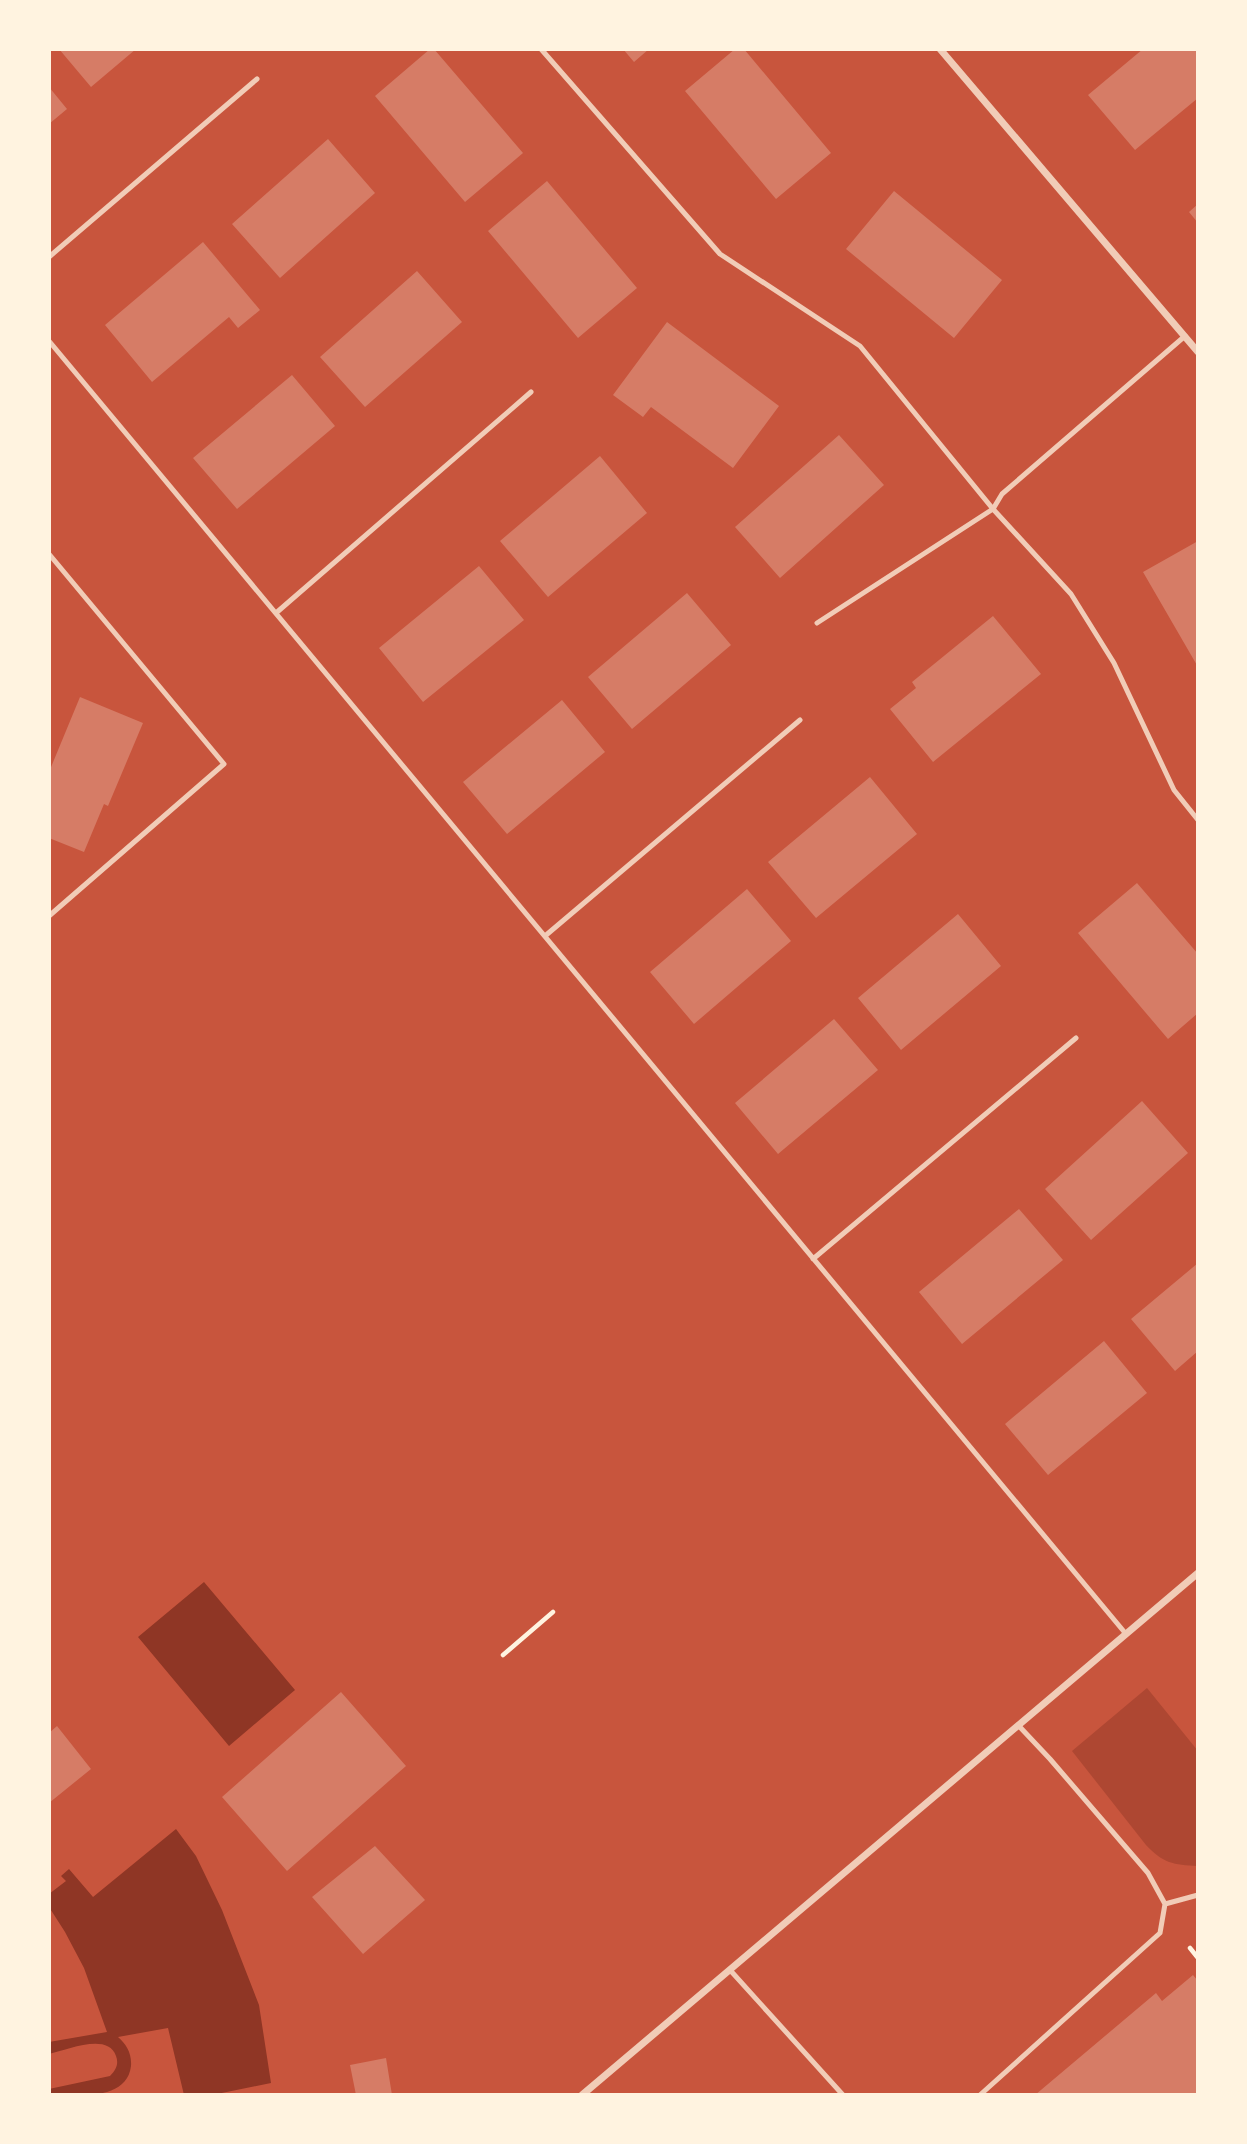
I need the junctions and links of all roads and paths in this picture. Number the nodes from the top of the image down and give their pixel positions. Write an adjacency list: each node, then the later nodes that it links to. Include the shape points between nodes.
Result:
1 (541, 49): 9 (lane, via 720,254 860,346)
2 (940, 49): 5 (street)
3 (257, 79): 4 (lane)
4 (49, 257)
5 (1185, 337): 7 (street); 9 (lane, via 1002,494)
6 (49, 341): 11 (lane)
7 (1198, 352)
8 (531, 392): 11 (lane)
9 (993, 509): 12 (lane); 14 (lane, via 1070,594 1114,663 1174,790)
10 (49, 554): 15 (lane, via 225,764)
11 (276, 613): 16 (lane)
12 (817, 623)
13 (800, 720): 16 (lane)
14 (1198, 820)
15 (49, 916)
16 (545, 936): 18 (lane)
17 (1076, 1038): 18 (lane)
18 (813, 1259): 21 (lane)
19 (1198, 1573): 21 (street)
20 (553, 1612): 22 (path)
21 (1126, 1634): 23 (street)
22 (503, 1655)
23 (1018, 1725): 25 (lane, via 1148,1873); 28 (street)
24 (1198, 1895): 25 (lane)
25 (1165, 1905): 31 (lane, via 1160,1933)
26 (1190, 1948): 27 (path)
27 (1198, 1958)
28 (730, 1970): 29 (street); 30 (lane)
29 (582, 2095)
30 (843, 2095)
31 (980, 2095)

